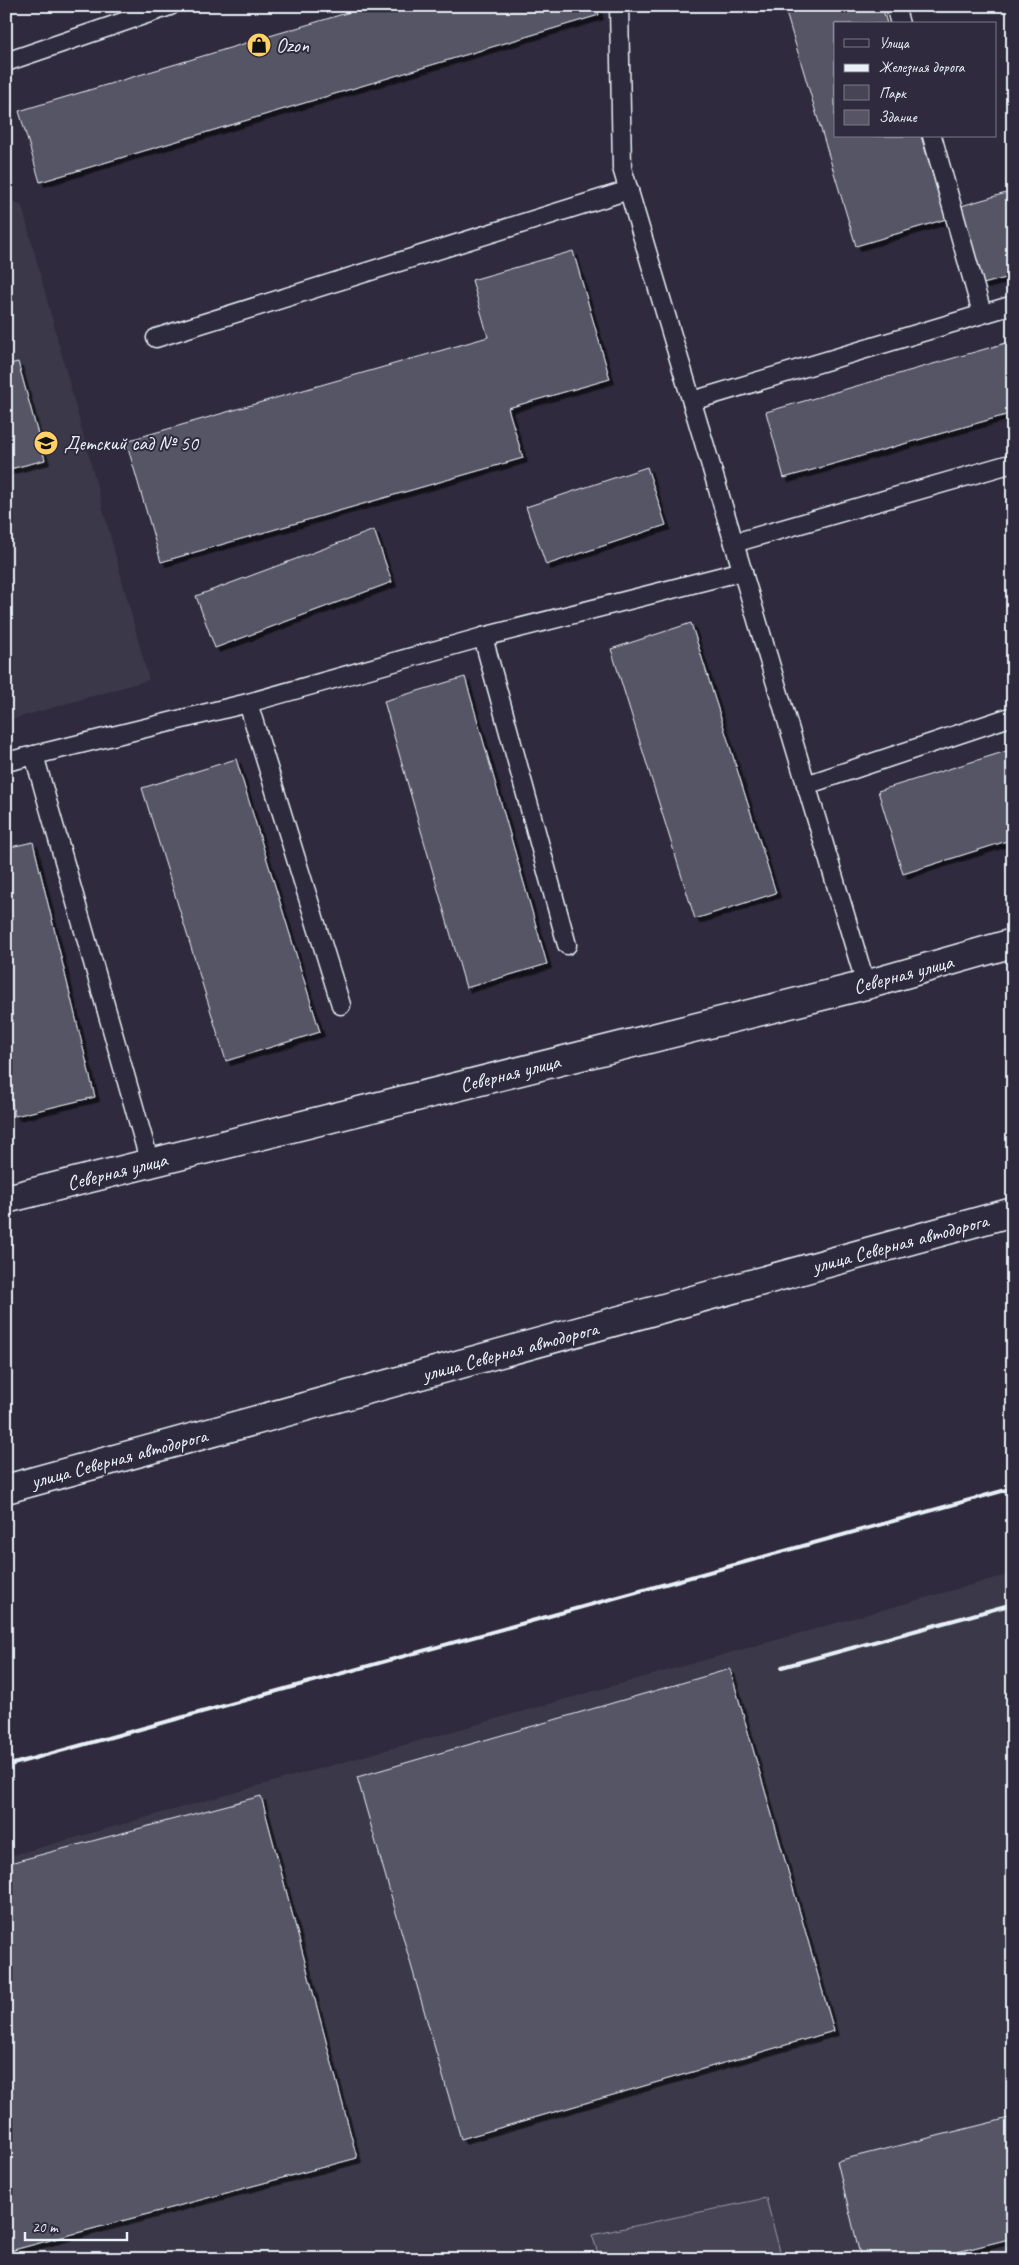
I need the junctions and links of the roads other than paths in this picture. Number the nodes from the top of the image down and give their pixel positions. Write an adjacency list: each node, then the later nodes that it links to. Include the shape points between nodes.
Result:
1 (170, 6): 5 (lane)
2 (619, 6): 7 (lane, via 622,168)
3 (895, 6): 4 (lane)
4 (899, 22)
5 (6, 62)
6 (933, 138): 9 (lane)
7 (629, 190): 10 (lane); 11 (lane)
8 (1013, 305): 9 (lane)
9 (982, 313): 11 (lane)
10 (156, 338)
11 (692, 401): 13 (lane)
12 (1013, 462): 13 (lane)
13 (734, 543): 14 (lane)
14 (742, 571): 15 (lane); 20 (lane)
15 (483, 637): 16 (lane); 22 (lane)
16 (248, 703): 18 (lane); 24 (lane)
17 (1013, 716): 20 (lane)
18 (34, 755): 19 (lane); 25 (lane)
19 (6, 762)
20 (806, 785): 23 (lane)
21 (1013, 943): 23 (street, Северная улица)
22 (568, 945)
23 (866, 985): 25 (street, Северная улица)
24 (341, 1005)
25 (150, 1163): 26 (street, Северная улица)
26 (6, 1199)
27 (1013, 1212): 28 (street, улица Северная автодорога)
28 (6, 1489)

